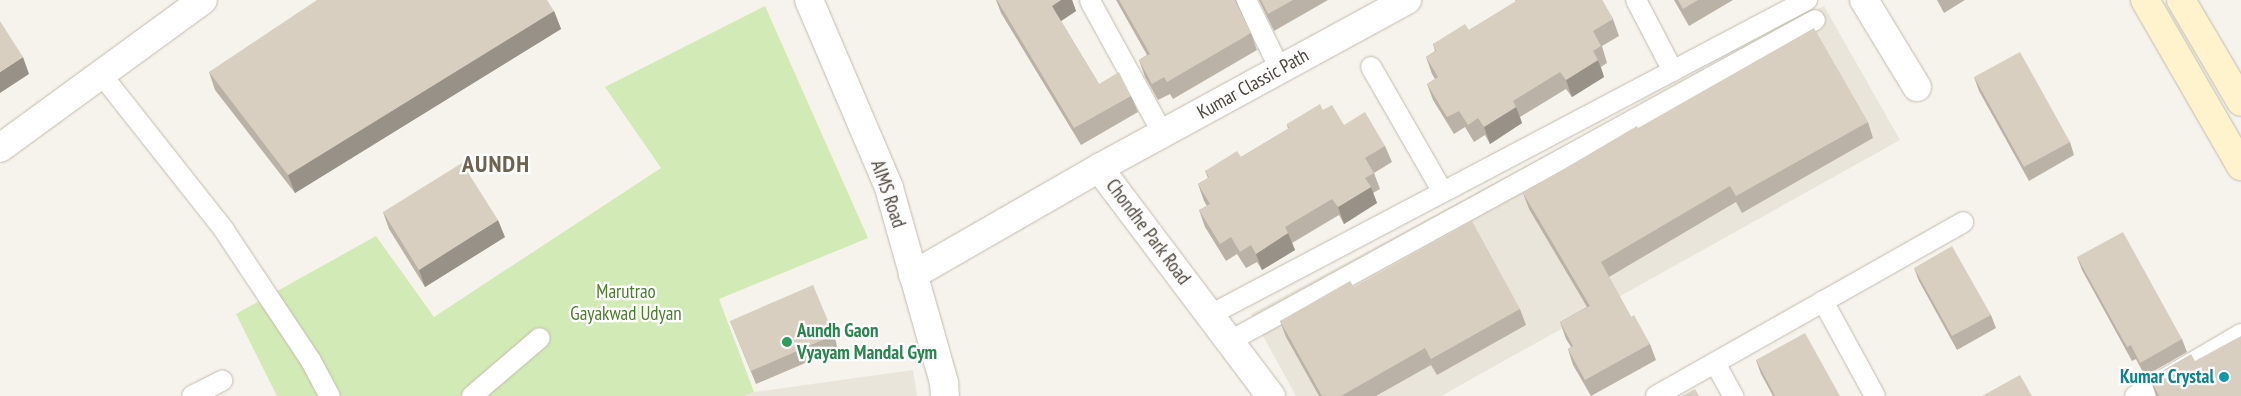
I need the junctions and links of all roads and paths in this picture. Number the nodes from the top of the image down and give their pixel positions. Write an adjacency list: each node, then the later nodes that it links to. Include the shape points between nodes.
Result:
1 (203, 0): 15 (street)
2 (809, 0): 24 (street, AIMS Road, via 889,188)
3 (1246, 0): 13 (lane)
4 (1407, 0): 13 (street, Kumar Classic Path)
5 (1636, 0): 14 (lane)
6 (1807, 0): 14 (lane)
7 (1864, 0): 16 (street)
8 (2145, 0): 20 (main road)
9 (2181, 0): 17 (main road)
10 (1090, 1): 18 (lane)
11 (1815, 20): 29 (lane)
12 (1372, 67): 22 (lane)
13 (1280, 69): 18 (street, Kumar Classic Path)
14 (1673, 71): 22 (lane)
15 (101, 74): 19 (street); 33 (lane, via 224,230 311,361)
16 (1917, 87)
17 (2241, 102)
18 (1162, 134): 21 (street, Kumar Classic Path)
19 (0, 148)
20 (2241, 166)
21 (1099, 168): 24 (street, Chondhe Park Road); 26 (street, Chondhe Park Road)
22 (1443, 192): 26 (lane)
23 (1963, 222): 25 (lane)
24 (913, 275): 35 (street, AIMS Road)
25 (1823, 301): 30 (lane); 39 (lane)
26 (1210, 315): 29 (street, Chondhe Park Road)
27 (2241, 334): 40 (lane)
28 (540, 338): 34 (lane)
29 (1230, 341): 36 (street, Chondhe Park Road)
30 (1715, 363): 37 (lane); 38 (lane)
31 (222, 381): 32 (lane)
32 (192, 396)
33 (330, 396)
34 (472, 396)
35 (945, 396)
36 (1271, 396)
37 (1656, 396)
38 (1733, 396)
39 (1875, 396)
40 (2135, 396)

